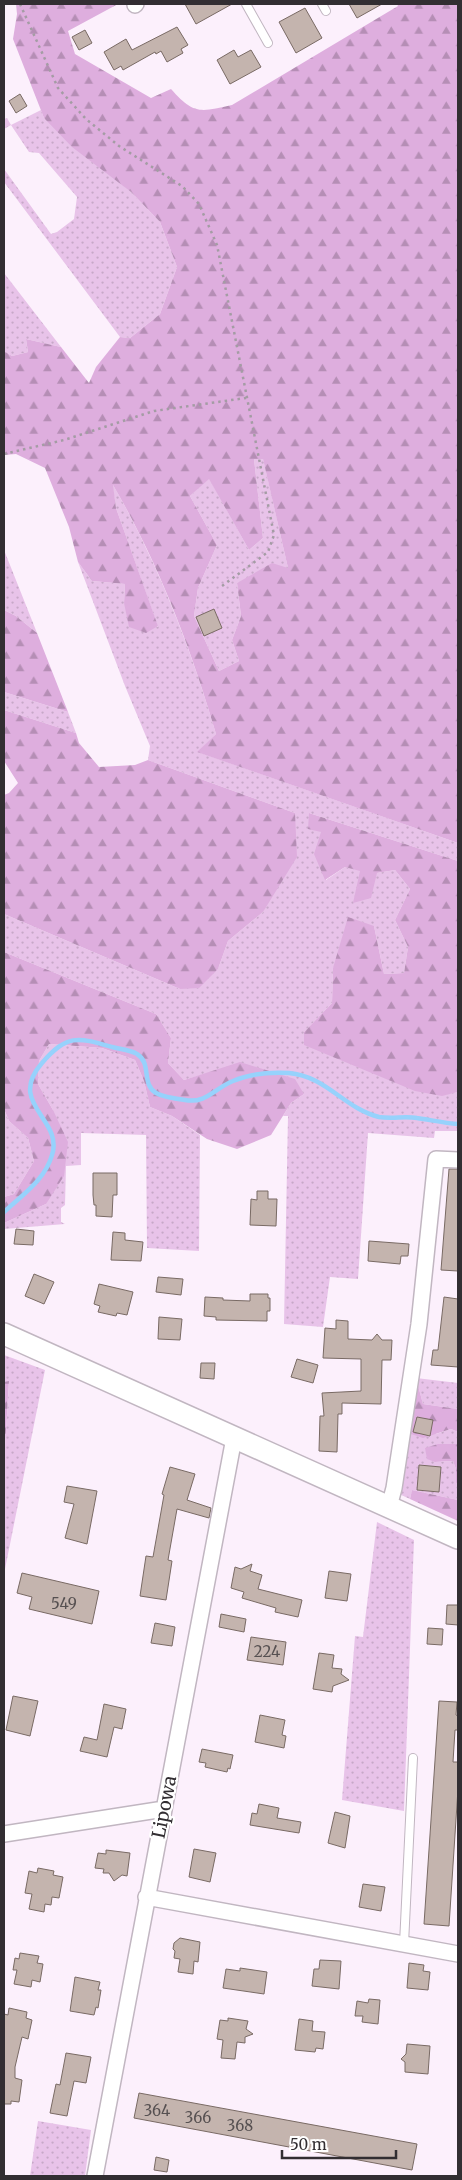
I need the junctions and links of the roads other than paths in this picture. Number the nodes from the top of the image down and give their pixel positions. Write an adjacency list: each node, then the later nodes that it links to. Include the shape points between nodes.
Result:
1 (246, 4): 2 (lane)
2 (268, 43)
3 (458, 1160): 6 (street, via 436,1159 419,1324)
4 (4, 1334): 5 (main road)
5 (234, 1438): 6 (main road); 9 (street, Lipowa)
6 (389, 1507): 7 (main road)
7 (458, 1538)
8 (413, 1758): 12 (lane)
9 (164, 1809): 10 (street); 11 (street, Lipowa)
10 (4, 1834)
11 (146, 1897): 12 (street); 14 (street, Lipowa)
12 (404, 1944): 13 (street)
13 (458, 1954)
14 (95, 2176)

